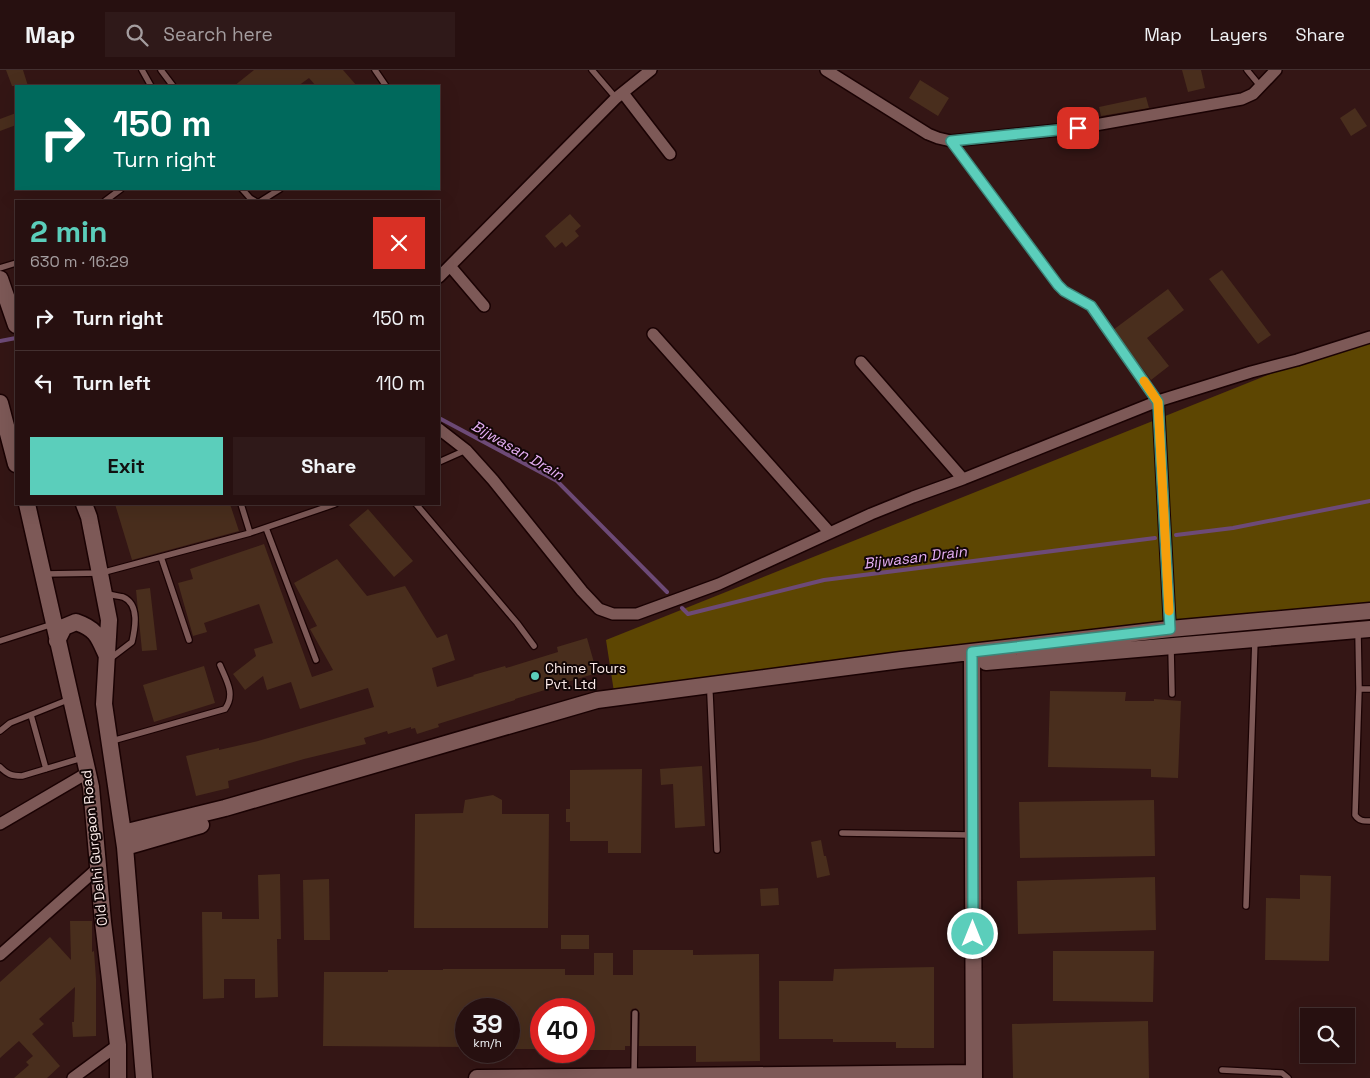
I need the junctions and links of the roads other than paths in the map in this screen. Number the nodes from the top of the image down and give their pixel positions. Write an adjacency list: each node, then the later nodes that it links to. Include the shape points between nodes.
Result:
1 (142, 70): 9 (lane)
2 (161, 70): 10 (lane)
3 (375, 70): 11 (lane)
4 (592, 70): 13 (lane)
5 (651, 70): 13 (street)
6 (826, 70): 14 (street, via 928,134)
7 (1247, 70): 12 (lane)
8 (1276, 70): 12 (street)
9 (150, 85)
10 (172, 85)
11 (385, 85)
12 (1261, 87): 14 (street, via 1242,99 1078,128)
13 (619, 96): 15 (street); 23 (street)
14 (951, 141): 32 (lane, via 1058,285 1098,314)
15 (670, 154)
16 (120, 190): 19 (lane)
17 (243, 190): 20 (lane)
18 (278, 190): 21 (lane)
19 (106, 200)
20 (253, 200)
21 (263, 200)
22 (15, 263): 24 (lane)
23 (450, 266): 25 (street); 27 (street)
24 (0, 268)
25 (440, 276)
26 (0, 279): 28 (street)
27 (484, 306)
28 (15, 321)
29 (653, 334): 46 (street)
30 (1370, 337): 32 (street)
31 (861, 362): 38 (street)
32 (1158, 402): 38 (street); 53 (street)
33 (0, 403): 36 (street)
34 (440, 430): 35 (street)
35 (466, 450): 37 (lane); 46 (street, via 599,609 613,614 637,614 719,584)
36 (15, 460)
37 (440, 462)
38 (963, 479): 46 (street)
39 (27, 505): 49 (street, Old Delhi Gurgaon Road)
40 (84, 505): 48 (street, Old Delhi Gurgaon Road)
41 (241, 505): 45 (lane)
42 (332, 505): 44 (lane)
43 (417, 505): 59 (lane)
44 (266, 528): 45 (lane); 63 (lane)
45 (250, 533): 47 (lane)
46 (830, 533)
47 (161, 557): 48 (lane); 57 (lane)
48 (101, 573): 49 (lane); 50 (street, Old Delhi Gurgaon Road)
49 (42, 574): 52 (street, Old Delhi Gurgaon Road)
50 (104, 594): 61 (street, Old Delhi Gurgaon Road, via 109,620); 61 (lane, via 125,598 133,608 136,625 132,642)
51 (1370, 611): 53 (street)
52 (53, 624): 56 (lane); 58 (street, Old Delhi Gurgaon Road)
53 (1170, 629): 62 (street)
54 (1364, 630): 55 (street); 65 (lane)
55 (1255, 638): 60 (street); 83 (lane)
56 (0, 640)
57 (189, 640)
58 (57, 642): 61 (street, via 64,627 76,622 88,626 98,636); 69 (street, Old Delhi Gurgaon Road)
59 (534, 646)
60 (1171, 646): 62 (street); 68 (lane)
61 (107, 658): 72 (street, Old Delhi Gurgaon Road, via 104,704)
62 (972, 658): 67 (street); 79 (street); 80 (street, via 597,700)
63 (316, 660)
64 (220, 665): 72 (lane, via 231,692 226,709)
65 (1358, 689): 66 (lane); 76 (lane, via 1355,815 1357,819)
66 (1370, 689)
67 (710, 694): 80 (street, via 638,702 591,712); 81 (lane)
68 (1172, 694)
69 (70, 699): 70 (lane); 73 (street, Old Delhi Gurgaon Road)
70 (31, 715): 71 (lane, via 10,723); 75 (lane)
71 (0, 731)
72 (110, 741): 80 (street, Old Delhi Gurgaon Road)
73 (86, 765): 75 (lane); 77 (street); 82 (street, Old Delhi Gurgaon Road)
74 (0, 766): 75 (lane, via 12,776)
75 (46, 769)
76 (1370, 821)
77 (0, 824)
78 (842, 833): 79 (lane)
79 (973, 835): 88 (street)
80 (124, 840): 94 (street, Old Delhi Gurgaon Road)
81 (717, 850)
82 (98, 868): 84 (street); 86 (street, Old Delhi Gurgaon Road)
83 (1246, 906)
84 (0, 955)
85 (635, 1013): 90 (lane)
86 (118, 1045): 92 (street); 93 (street, Old Delhi Gurgaon Road)
87 (1222, 1070): 97 (lane, via 1282,1073)
88 (974, 1076): 91 (street)
89 (606, 1077): 90 (street); 96 (street)
90 (634, 1077): 91 (street)
91 (740, 1077)
92 (73, 1078)
93 (118, 1078)
94 (144, 1078)
95 (477, 1078): 96 (street)
96 (537, 1078)
97 (1288, 1078)

